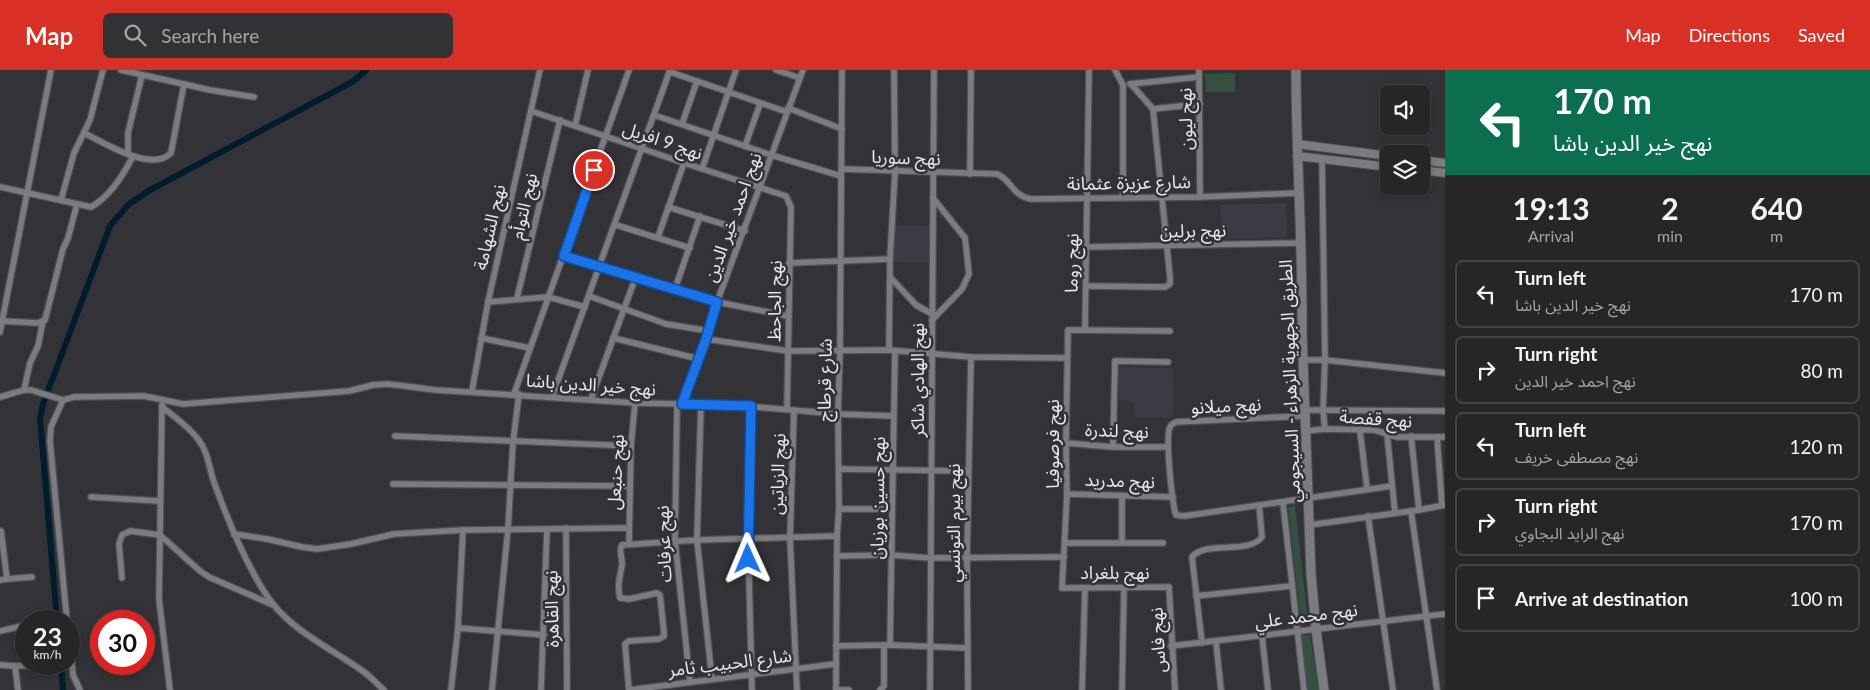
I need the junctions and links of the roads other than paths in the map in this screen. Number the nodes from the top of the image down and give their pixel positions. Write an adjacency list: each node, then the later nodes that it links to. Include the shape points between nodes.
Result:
1 (51, 70): 63 (street)
2 (104, 70): 38 (street)
3 (121, 70): 19 (street)
4 (540, 70): 32 (street, نهج الشهامة)
5 (588, 70): 36 (street)
6 (629, 70): 40 (street)
7 (736, 70): 26 (street)
8 (776, 70): 21 (street)
9 (803, 70): 21 (street, نهج احمد خير الدين)
10 (842, 70): 37 (street, شارع قرطاج)
11 (894, 70): 56 (street, نهج حسين بوزيان)
12 (934, 70): 57 (street, نهج الهادي شاكر)
13 (971, 70): 59 (street)
14 (1089, 70): 66 (street, نهج روما)
15 (1115, 70): 25 (street)
16 (1199, 70): 20 (street, نهح ليون)
17 (1296, 70): 41 (main road, الطريق الجهوية الزهراء - السيجومي)
18 (670, 71): 22 (street); 33 (street)
19 (142, 75): 23 (street); 44 (street, via 128,133)
20 (1199, 77): 24 (street); 29 (street, نهح ليون)
21 (800, 78): 31 (street, نهج احمد خير الدين)
22 (697, 81): 26 (street); 35 (street)
23 (184, 84): 27 (street); 44 (street, via 171,153 166,158 150,160)
24 (1131, 84): 25 (street); 30 (street)
25 (1123, 85): 67 (street)
26 (728, 92): 28 (street); 39 (street)
27 (254, 97)
28 (760, 104): 31 (street); 42 (street)
29 (1200, 104): 30 (street); 69 (street, نهح ليون)
30 (1153, 109): 68 (street)
31 (788, 110): 37 (street); 45 (street, نهج احمد خير الدين)
32 (531, 111): 34 (street, نهج 9 افريل); 94 (street, نهج الشهامة)
33 (654, 115): 35 (street); 43 (street)
34 (560, 120): 36 (street, نهج 9 افريل); 93 (street, نهج التوأم)
35 (682, 124): 39 (street)
36 (575, 126): 40 (street, نهج 9 افريل)
37 (842, 129): 54 (street, شارع قرطاج)
38 (84, 133): 44 (street); 71 (street, via 74,153)
39 (713, 135): 42 (street); 53 (street)
40 (606, 136): 43 (street, نهج 9 افريل); 82 (street)
41 (1297, 144): 46 (street); 47 (main road, الطريق الجهوية الزهراء - السيجومي)
42 (745, 146): 45 (street)
43 (643, 149): 50 (street, نهج 9 افريل); 75 (street)
44 (130, 155): 72 (street, via 124,175 97,204 88,208)
45 (771, 155): 60 (street); 62 (street, نهج احمد خير الدين)
46 (1380, 155)
47 (1297, 156): 48 (street); 64 (main road, الطريق الجهوية الزهراء - السيجومي)
48 (1322, 158): 52 (street); 118 (street)
49 (1430, 161): 51 (street)
50 (684, 163): 53 (street, نهج 9 افريل); 73 (street)
51 (1445, 163)
52 (1380, 165)
53 (702, 169): 62 (street, نهج 9 افريل)
54 (842, 169): 56 (street, نهج سوريا); 60 (street, شارع قرطاج)
55 (1430, 171): 58 (street)
56 (895, 172): 57 (street, نهج سوريا); 83 (street, نهج حسين بوزيان)
57 (933, 172): 59 (street, نهج سوريا); 70 (street, نهج الهادي شاكر)
58 (1445, 173)
59 (970, 174): 66 (street, شارع عزيزة عثمانة, via 1000,175 1024,198)
60 (841, 176): 84 (street, شارع قرطاج)
61 (0, 187): 63 (street)
62 (760, 188): 65 (street, نهج 9 افريل); 76 (street, نهج احمد خير الدين)
63 (27, 193): 71 (street); 100 (street)
64 (1298, 193): 69 (street, شارع عزيزة عثمانة); 78 (main road, الطريق الجهوية الزهراء - السيجومي)
65 (786, 196): 85 (street, نهج الجاحظ, via 791,207)
66 (1087, 197): 67 (street, شارع عزيزة عثمانة); 80 (street, نهج روما)
67 (1123, 197): 68 (street, شارع عزيزة عثمانة)
68 (1162, 197): 69 (street, شارع عزيزة عثمانة); 79 (street)
69 (1200, 197)
70 (933, 198): 99 (street, نهج الهادي شاكر); 99 (street, via 965,238 969,274 962,289)
71 (61, 200): 72 (street)
72 (77, 204): 101 (street)
73 (668, 207): 74 (street); 77 (street)
74 (700, 216): 76 (street); 81 (street)
75 (616, 225): 77 (street); 86 (street)
76 (745, 231): 95 (street, نهج احمد خير الدين)
77 (658, 238): 81 (street)
78 (1300, 243): 79 (street, نهج برلين); 117 (main road, الطريق الجهوية الزهراء - السيجومي)
79 (1166, 245): 80 (street, نهج برلين); 89 (street, via 1170,284 1165,287)
80 (1086, 247): 89 (street, نهج روما)
81 (690, 248): 90 (street)
82 (564, 256): 86 (street); 92 (street)
83 (890, 259): 84 (street); 87 (street, نهج حسين بوزيان)
84 (840, 261): 85 (street); 110 (street, شارع قرطاج)
85 (789, 263): 98 (street, نهج الجاحظ)
86 (599, 267): 88 (street); 91 (street)
87 (890, 278): 99 (street); 112 (street, نهج حسين بوزيان)
88 (635, 279): 90 (street); 97 (street)
89 (1086, 286): 102 (street, نهج روما)
90 (675, 289): 95 (street)
91 (589, 296): 96 (street); 97 (street)
92 (548, 297): 93 (street); 96 (street); 109 (street)
93 (517, 298): 94 (street)
94 (488, 302): 106 (street, نهج الشهامة)
95 (717, 302): 98 (street); 103 (street, نهج احمد خير الدين)
96 (585, 307): 124 (street)
97 (623, 309): 103 (street, via 666,324); 107 (street)
98 (788, 316): 111 (street, نهج الجاحظ)
99 (932, 317): 113 (street, نهج الهادي شاكر)
100 (1, 321): 101 (street); 105 (street)
101 (43, 321): 121 (street)
102 (1085, 330): 104 (street); 115 (street, نهج فرصوفيا, via 1068,330)
103 (709, 331): 108 (street, نهج احمد خير الدين)
104 (1170, 331)
105 (0, 332)
106 (481, 338): 109 (street); 122 (street, نهج الشهامة)
107 (613, 338): 116 (street); 127 (street)
108 (706, 339): 111 (street); 116 (street, نهج احمد خير الدين)
109 (530, 348): 123 (street)
110 (840, 350): 111 (street); 112 (street); 139 (street, شارع قرطاج)
111 (788, 351): 134 (street, نهج الجاحظ)
112 (892, 351): 113 (street); 140 (street, نهج حسين بوزيان)
113 (932, 354): 114 (street); 156 (street, نهج الهادي شاكر)
114 (971, 357): 115 (street); 157 (street, نهج بيرم التونسي)
115 (1066, 358): 150 (street, نهج فرصوفيا)
116 (699, 359): 130 (street, نهج احمد خير الدين)
117 (1304, 360): 118 (street); 138 (main road, الطريق الجهوية الزهراء - السيجومي)
118 (1325, 360): 120 (street); 136 (street)
119 (1168, 362): 152 (street, via 1115,361)
120 (1445, 373)
121 (24, 390): 125 (street); 128 (street)
122 (472, 391): 123 (street, نهج خير الدين باشا); 126 (street, نهج خير الدين باشا, via 381,384 349,391 184,404)
123 (517, 394): 124 (street, نهج خير الدين باشا); 149 (street)
124 (552, 397): 127 (street, نهج خير الدين باشا)
125 (0, 398)
126 (162, 398): 128 (street, نهج خير الدين باشا, via 81,396); 133 (street)
127 (592, 399): 129 (street, نهج خير الدين باشا)
128 (61, 400): 212 (street, via 51,426 50,441)
129 (635, 403): 130 (street, نهج خير الدين باشا); 151 (street, نهج حنبعل)
130 (680, 404): 131 (street, نهج خير الدين باشا); 191 (street, نهج عرفات)
131 (702, 404): 132 (street, نهج خير الدين باشا); 189 (street)
132 (751, 406): 134 (street, نهج خير الدين باشا); 190 (street)
133 (162, 407): 168 (street); 185 (street, via 181,420 204,448)
134 (787, 408): 135 (street, نهج خير الدين باشا)
135 (794, 410): 139 (street, نهج خير الدين باشا); 188 (street, نهج الزياتين)
136 (1323, 410): 137 (street, نهج ميلانو); 138 (street, نهج ميلانو); 141 (street)
137 (1445, 411)
138 (1305, 413): 143 (main road, الطريق الجهوية الزهراء - السيجومي); 153 (street, نهج ميلانو, via 1176,422 1169,428)
139 (838, 414): 140 (street, نهج خير الدين باشا); 154 (street, شارع قرطاج)
140 (893, 416): 155 (street, نهج حسين بوزيان)
141 (1325, 430): 142 (street, نهج قفصة); 143 (street, نهج قفصة)
142 (1360, 430): 144 (street, نهج قفصة); 162 (street)
143 (1306, 431): 167 (main road, الطريق الجهوية الزهراء - السيجومي)
144 (1387, 434): 146 (street, نهج قفصة); 161 (street)
145 (396, 436): 149 (street)
146 (1411, 436): 147 (street, نهج قفصة); 174 (street)
147 (1437, 437): 148 (street, نهج قفصة); 171 (street)
148 (1445, 437)
149 (513, 442): 151 (street); 159 (street)
150 (1066, 444): 152 (street, نهج لندرة); 163 (street, نهج فرصوفيا)
151 (631, 446): 160 (street, نهج حنبعل)
152 (1113, 447): 153 (street, نهج لندرة)
153 (1168, 447): 166 (street, نهج ميلانو)
154 (839, 469): 155 (street); 172 (street, شارع قرطاج)
155 (894, 470): 156 (street); 173 (street, نهج حسين بوزيان)
156 (931, 471): 157 (street); 199 (street, نهج الهادي شاكر)
157 (968, 471): 200 (street, نهج بيرم التونسي)
158 (393, 484): 159 (street)
159 (510, 484): 160 (street); 181 (street)
160 (630, 486): 180 (street, نهج حنبعل)
161 (1392, 486): 162 (street); 176 (street)
162 (1367, 488): 167 (street)
163 (1067, 494): 164 (street, نهج مدريد); 192 (street, نهج فرصوفيا)
164 (1122, 496): 166 (street, نهج مدريد); 193 (street)
165 (92, 497): 168 (street)
166 (1172, 497): 170 (street, via 1174,512 1179,516)
167 (1309, 497): 169 (street); 178 (main road, الطريق الجهوية الزهراء - السيجومي)
168 (160, 501): 186 (street)
169 (1283, 503): 170 (street); 205 (street)
170 (1259, 505): 210 (street, via 1260,540 1249,545 1193,554 1191,564)
171 (1443, 505): 174 (street)
172 (839, 509): 173 (street); 187 (street, شارع قرطاج)
173 (892, 509): 196 (street, نهج حسين بوزيان)
174 (1419, 510): 175 (street)
175 (1411, 511): 176 (street); 214 (street)
176 (1395, 513): 177 (street)
177 (1368, 516): 178 (street); 215 (street)
178 (1309, 525): 218 (main road, الطريق الجهوية الزهراء - السيجومي)
179 (566, 528): 180 (street); 182 (street); 248 (street, نهج القاهرة)
180 (628, 528): 195 (street, نهج حنبعل)
181 (508, 529): 182 (street); 183 (street); 221 (street)
182 (546, 529): 222 (street)
183 (463, 530): 185 (street, via 394,534 317,549); 217 (street)
184 (1, 531): 203 (street)
185 (234, 534): 211 (street)
186 (160, 535): 202 (street, via 130,531 122,535 119,544); 211 (street, via 209,577); 243 (street, via 159,599)
187 (837, 536): 188 (street); 197 (street, شارع قرطاج)
188 (790, 538): 190 (street); 234 (street, نهج الزياتين)
189 (697, 540): 190 (street); 191 (street); 238 (street)
190 (748, 540): 237 (street)
191 (675, 541): 195 (street); 239 (street, نهج عرفات)
192 (1065, 543): 193 (street); 198 (street, نهج فرصوفيا)
193 (1122, 543): 194 (street)
194 (1163, 543)
195 (626, 544): 249 (street, نهج حنبعل, via 620,546 620,598 660,594 664,633 659,638 626,644)
196 (891, 555): 197 (street); 199 (street); 226 (street, نهج حسين بوزيان)
197 (837, 556): 227 (street, شارع قرطاج)
198 (1064, 557): 200 (street); 207 (street, نهج فرصوفيا)
199 (930, 558): 200 (street); 229 (street, نهج الهادي شاكر)
200 (967, 558): 230 (street, نهج بيرم التونسي)
201 (32, 577): 203 (street)
202 (122, 578)
203 (8, 579): 204 (street)
204 (0, 580)
205 (1292, 586): 210 (street); 220 (street)
206 (1169, 587): 209 (street, نهج بلغراد); 228 (street, نهج فاس)
207 (1062, 588): 208 (street, نهج بلغراد)
208 (1085, 588): 209 (street, نهج بلغراد); 257 (street)
209 (1124, 588): 258 (street)
210 (1196, 596): 224 (street)
211 (274, 605): 244 (street, via 289,621 365,672)
212 (66, 610)
213 (1445, 614): 214 (street, نهج محمد علي)
214 (1427, 616): 215 (street, نهج محمد علي); 265 (street)
215 (1382, 620): 218 (street, نهج محمد علي); 264 (street)
216 (15, 628): 219 (street)
217 (458, 628): 221 (street); 245 (street)
218 (1316, 629): 220 (street, نهج محمد علي); 263 (main road, الطريق الجهوية الزهراء - السيجومي)
219 (0, 631)
220 (1296, 631): 223 (street, نهج محمد علي); 262 (street)
221 (498, 632): 222 (street); 246 (street)
222 (544, 635): 247 (street)
223 (1262, 636): 225 (street, نهج محمد علي); 261 (street)
224 (1202, 642): 225 (street, نهج محمد علي); 228 (street, نهج محمد علي)
225 (1216, 642): 260 (street)
226 (887, 645): 227 (street); 229 (street); 254 (street, نهج حسين بوزيان, via 884,686)
227 (836, 646): 231 (street, شارع قرطاج)
228 (1171, 646): 259 (street, نهج فاس)
229 (930, 648): 230 (street); 255 (street, نهج الهادي شاكر)
230 (967, 648): 256 (street, نهج بيرم التونسي)
231 (835, 664): 234 (street, شارع الحبيب ثامر); 252 (street, شارع قرطاج)
232 (0, 665): 233 (street)
233 (15, 666)
234 (795, 669): 237 (street, شارع الحبيب ثامر); 251 (street, نهج الزياتين)
235 (16, 675): 241 (street)
236 (73, 675): 242 (street)
237 (751, 675): 238 (street, شارع الحبيب ثامر); 250 (street)
238 (712, 680): 239 (street, شارع الحبيب ثامر)
239 (690, 682): 240 (street, شارع الحبيب ثامر)
240 (652, 688): 249 (street, شارع الحبيب ثامر)
241 (18, 690)
242 (80, 690)
243 (170, 690)
244 (384, 690)
245 (451, 690)
246 (492, 690)
247 (541, 690)
248 (567, 690)
249 (629, 690)
250 (752, 690)
251 (797, 690)
252 (836, 690): 253 (street)
253 (848, 690)
254 (880, 690)
255 (930, 690)
256 (968, 690)
257 (1082, 690)
258 (1122, 690)
259 (1175, 690)
260 (1221, 690)
261 (1268, 690)
262 (1304, 690)
263 (1324, 690)
264 (1393, 690)
265 (1437, 690)

